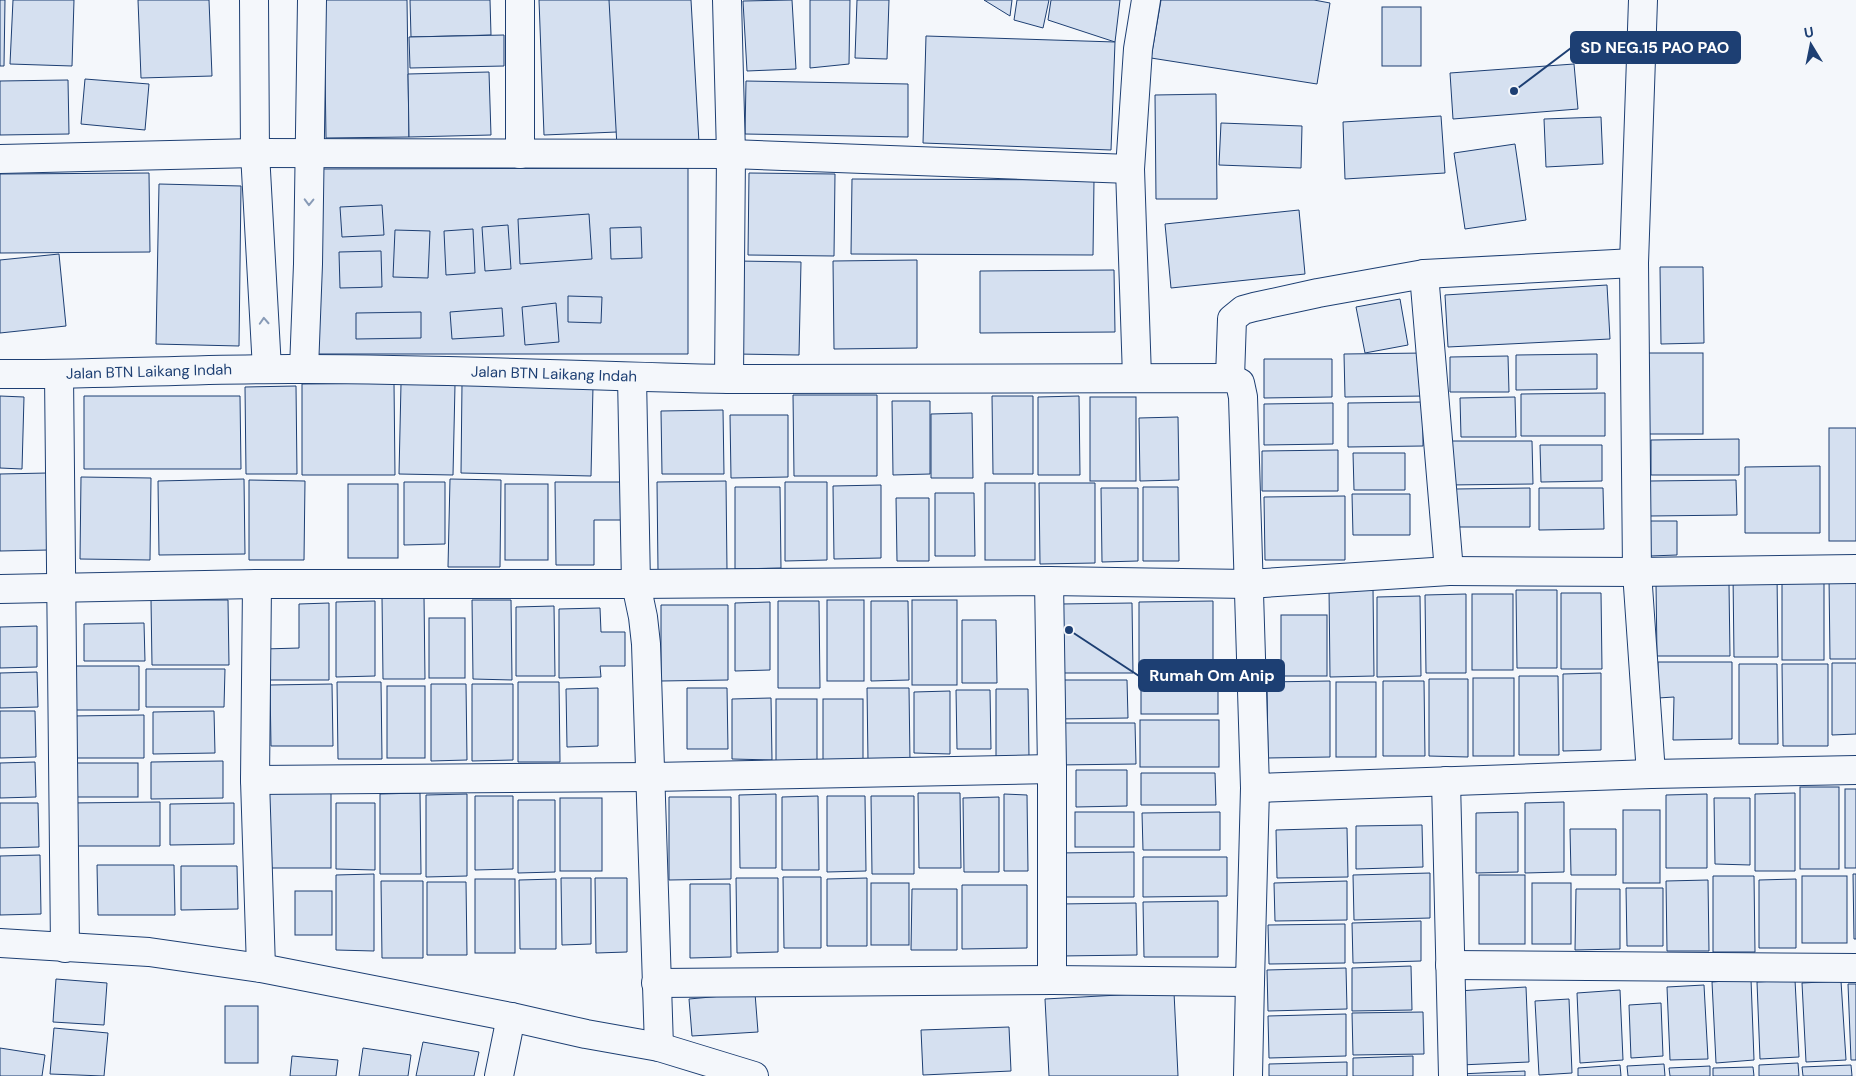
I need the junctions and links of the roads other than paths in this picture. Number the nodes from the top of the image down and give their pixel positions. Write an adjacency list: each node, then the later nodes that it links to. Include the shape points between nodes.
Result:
1 (254, 0): 7 (street)
2 (312, 0): 8 (street)
3 (520, 0): 9 (street)
4 (727, 0): 10 (street)
5 (1146, 0): 12 (street, via 1138,48)
6 (1643, 0): 13 (street)
7 (254, 153): 8 (street); 11 (street); 16 (street, one-way to 7)
8 (310, 153): 9 (street); 15 (street, one-way to 15)
9 (520, 154): 10 (street)
10 (731, 154): 12 (street); 22 (street)
11 (0, 159)
12 (1130, 169): 20 (street)
13 (1634, 263): 14 (street); 25 (street)
14 (1424, 274): 21 (street, via 1243,310 1232,319); 24 (street)
15 (304, 368): 16 (street, Jalan BTN Laikang Indah); 19 (street, Jalan BTN Laikang Indah)
16 (266, 369): 18 (street, Jalan BTN Laikang Indah)
17 (0, 374): 18 (street, Jalan BTN Laikang Indah)
18 (59, 375): 30 (street)
19 (632, 377): 22 (street, Jalan BTN Laikang Indah); 28 (street)
20 (1137, 377): 21 (street, Jalan BTN Laikang Indah); 22 (street, Jalan BTN Laikang Indah)
21 (1230, 378): 29 (street, via 1240,383 1242,397)
22 (729, 379)
23 (1856, 569): 25 (street)
24 (1449, 570): 25 (street); 29 (street)
25 (1637, 572): 34 (street)
26 (1048, 581): 28 (street); 29 (street); 32 (street)
27 (257, 584): 28 (street); 30 (street); 36 (street)
28 (636, 584): 35 (street, via 644,617)
29 (1248, 584): 38 (street)
30 (61, 588): 31 (street); 40 (street)
31 (0, 589)
32 (1052, 770): 35 (street); 44 (street)
33 (1856, 770): 34 (street)
34 (1651, 774): 37 (street)
35 (652, 777): 36 (street); 46 (street)
36 (255, 780): 42 (street)
37 (1446, 781): 38 (street); 41 (street)
38 (1254, 788): 45 (street)
39 (0, 942): 40 (street)
40 (65, 948): 42 (street, via 149,952)
41 (1450, 965): 43 (street); 52 (street)
42 (261, 968): 47 (street)
43 (1856, 968)
44 (1052, 980): 45 (street); 46 (street)
45 (1250, 982): 51 (street)
46 (656, 983): 48 (street)
47 (510, 1017): 48 (street); 49 (street)
48 (659, 1047): 50 (street)
49 (499, 1076)
50 (754, 1076)
51 (1248, 1076)
52 (1453, 1076)

